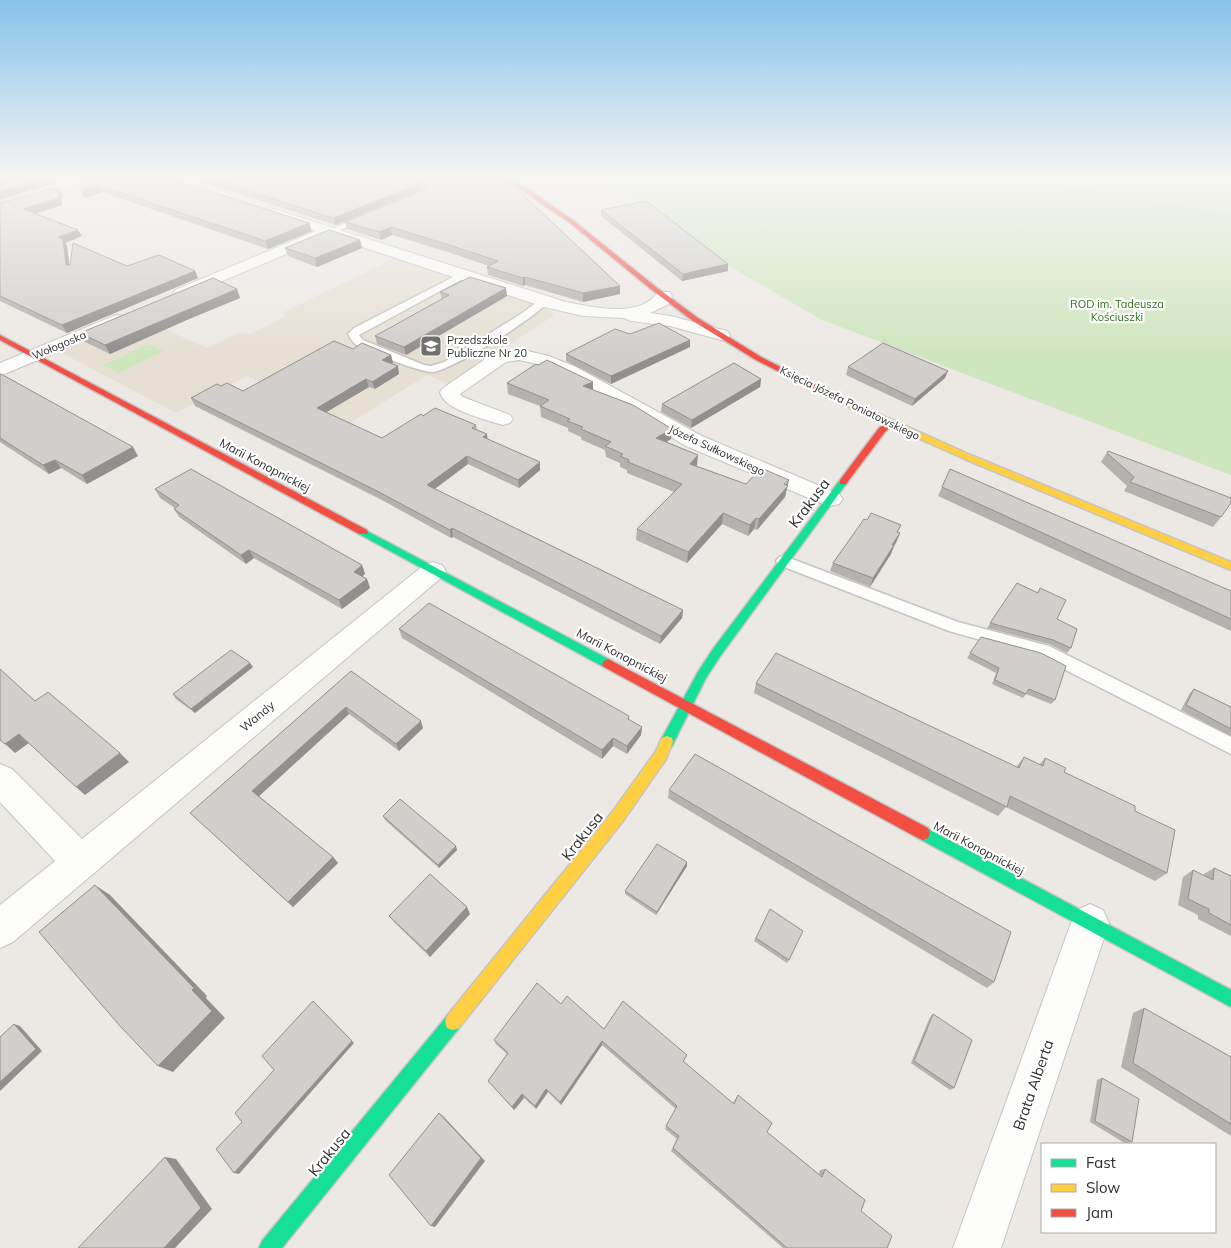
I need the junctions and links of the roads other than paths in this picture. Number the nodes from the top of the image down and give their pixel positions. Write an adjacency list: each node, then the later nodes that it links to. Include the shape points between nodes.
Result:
1 (315, 236): 6 (street)
2 (348, 236): 4 (street)
3 (592, 236): 5 (street, Księcia Józefa Poniatowskiego)
4 (463, 275): 7 (street); 7 (lane, via 358,330 353,337 413,365 431,369 448,364)
5 (664, 296): 8 (street, via 660,303 642,311); 10 (street, Księcia Józefa Poniatowskiego)
6 (168, 298)
7 (544, 301): 8 (street)
8 (605, 313): 10 (street, via 671,320)
9 (132, 314): 12 (street, Wołogoska)
10 (721, 335): 15 (street, Księcia Józefa Poniatowskiego, via 791,376)
11 (0, 337): 12 (street, Marii Konopnickiej)
12 (33, 356): 13 (street, Wołogoska); 19 (street, Marii Konopnickiej)
13 (0, 370)
14 (503, 419): 16 (street, Józefa Sułkowskiego, via 456,401 450,392 507,354 523,354 585,378 694,441)
15 (890, 423): 16 (street, Krakusa); 18 (street, Księcia Józefa Poniatowskiego)
16 (831, 499): 17 (street, Krakusa)
17 (784, 561): 20 (street, Krakusa, via 717,652); 21 (lane, via 955,627 1043,651)
18 (1231, 566)
19 (433, 570): 20 (street, Marii Konopnickiej); 23 (street, Wandy)
20 (687, 705): 24 (street, Marii Konopnickiej); 27 (street, Krakusa, via 661,755 618,816)
21 (1231, 746)
22 (0, 779): 23 (street)
23 (80, 862): 25 (street, Wandy)
24 (1090, 923): 26 (street, Marii Konopnickiej); 28 (street, Brata Alberta)
25 (0, 929)
26 (1231, 999)
27 (269, 1248)
28 (977, 1248)

